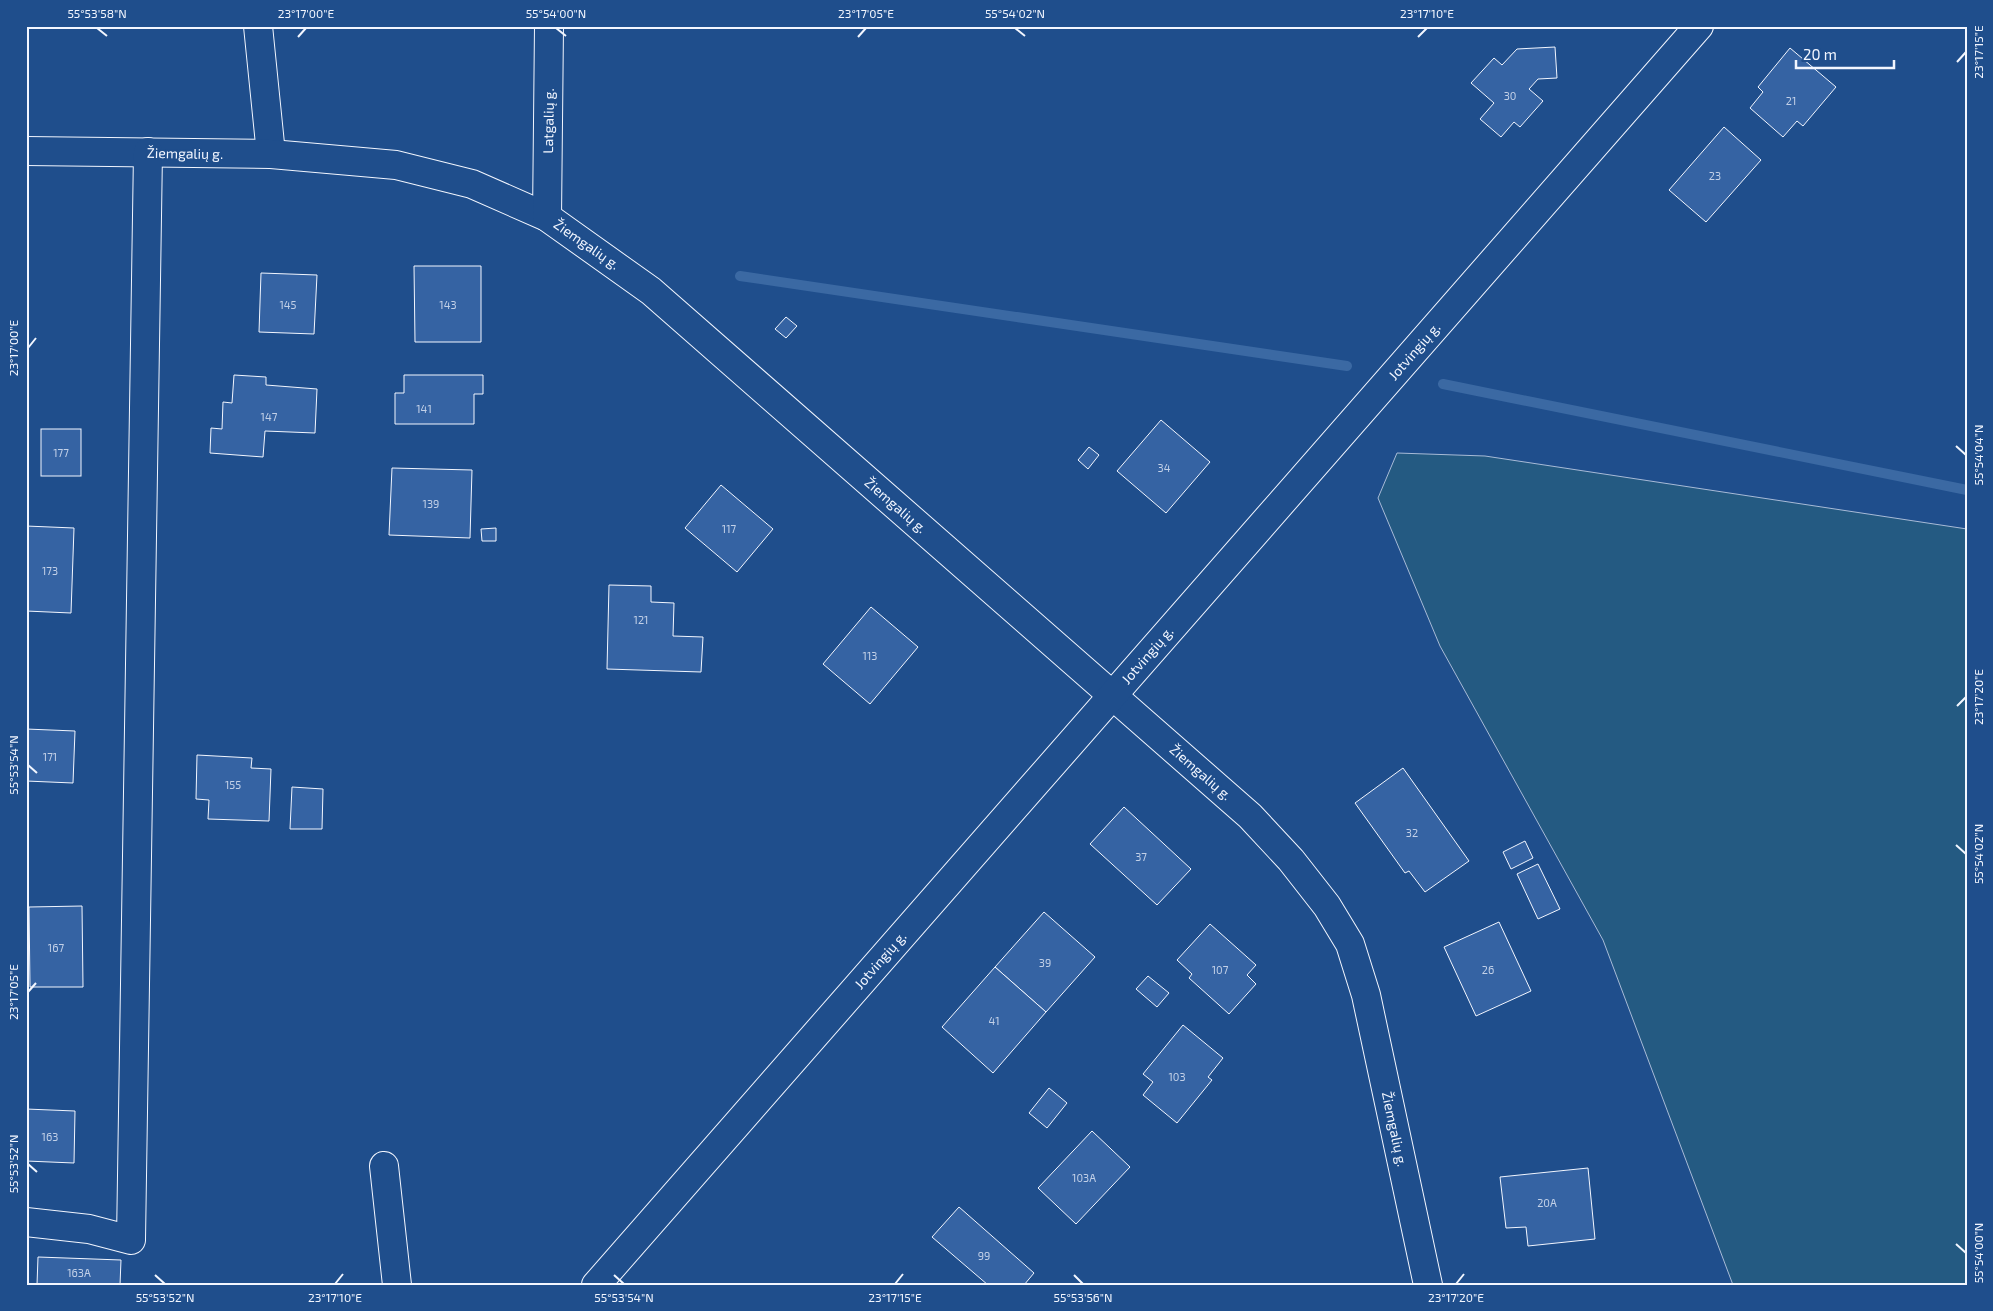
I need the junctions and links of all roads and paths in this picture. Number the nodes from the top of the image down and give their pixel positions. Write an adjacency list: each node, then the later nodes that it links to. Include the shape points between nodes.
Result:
1 (258, 26): 6 (street)
2 (549, 26): 7 (street, Latgalių g.)
3 (1699, 26): 8 (street, Jotvingių g.)
4 (26, 151): 5 (street, Žiemgalių g.)
5 (148, 152): 6 (street, Žiemgalių g.); 10 (street, via 131,1240 89,1229)
6 (271, 154): 7 (street, Žiemgalių g., via 396,165 472,184)
7 (547, 217): 8 (street, Žiemgalių g., via 652,291)
8 (1112, 694): 12 (street, Jotvingių g.); 13 (street, Žiemgalių g., via 1250,816 1327,906 1350,944 1366,995)
9 (384, 1166): 11 (street)
10 (26, 1222)
11 (397, 1285)
12 (596, 1285)
13 (1428, 1285)

